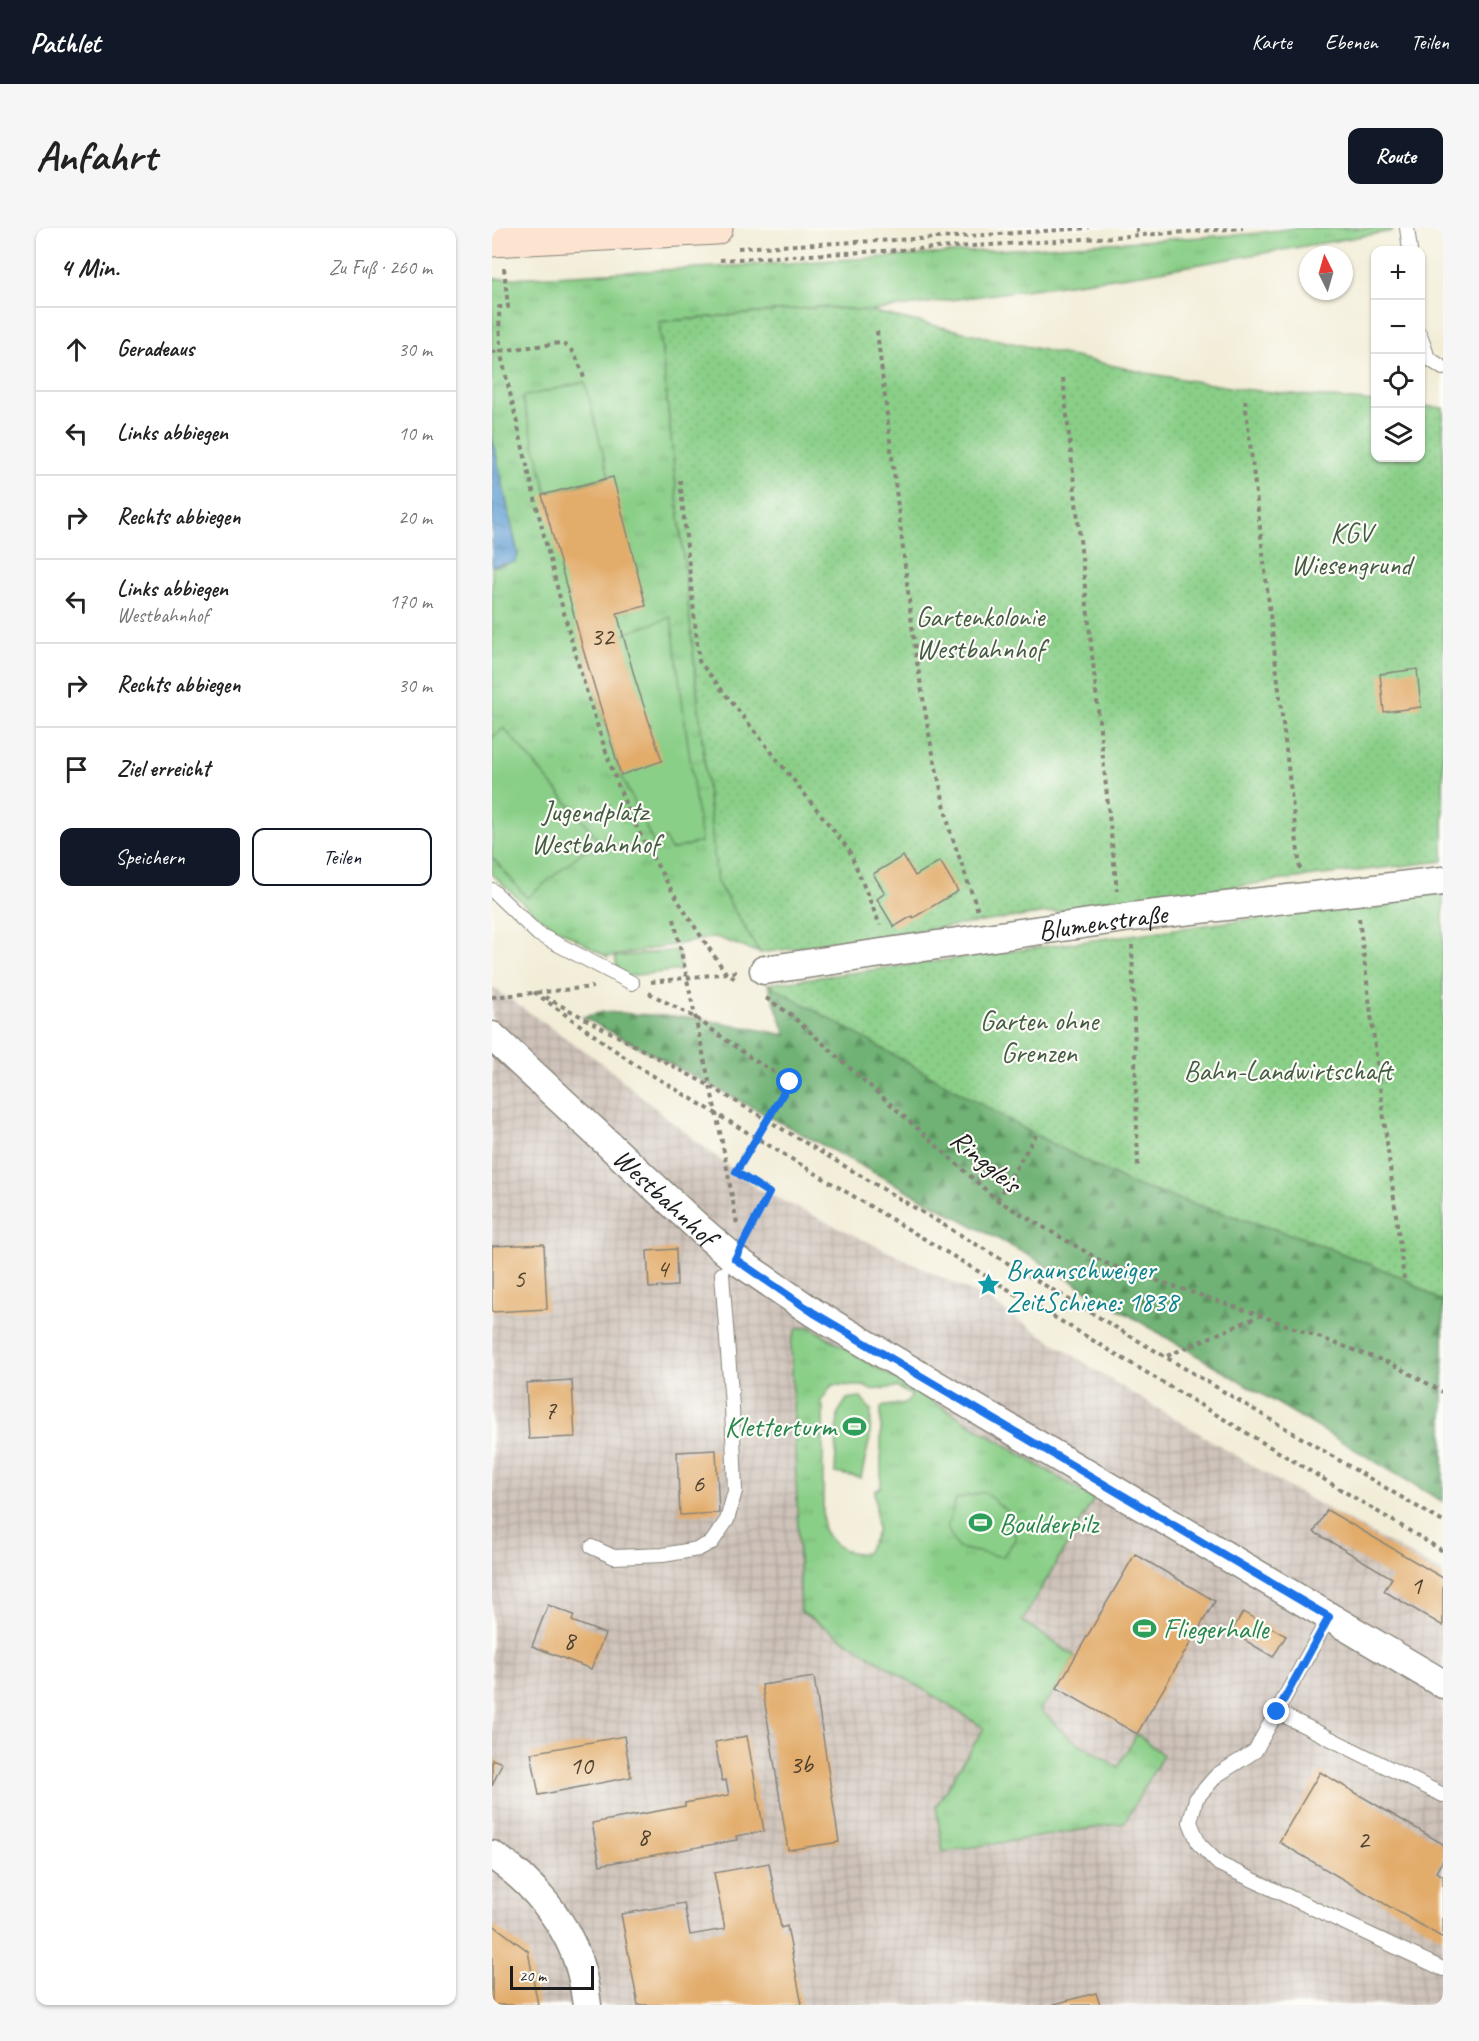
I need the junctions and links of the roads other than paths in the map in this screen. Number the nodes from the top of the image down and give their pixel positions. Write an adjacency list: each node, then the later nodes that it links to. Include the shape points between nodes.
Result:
1 (1407, 228): 3 (lane)
2 (722, 238): 4 (main road)
3 (1409, 246)
4 (498, 250)
5 (1425, 349): 6 (lane, via 1428,358)
6 (1443, 368)
7 (1443, 881): 10 (street, Blumenstraße, via 1125,918 891,951)
8 (492, 890): 9 (lane, via 538,934)
9 (632, 983)
10 (757, 984)
11 (492, 1036): 12 (street, Westbahnhof)
12 (732, 1260): 13 (lane, via 735,1491 727,1520 712,1542 698,1549 663,1556 614,1557); 14 (street, Westbahnhof, via 814,1313)
13 (592, 1547)
14 (1329, 1617): 15 (street, Westbahnhof); 16 (lane)
15 (1443, 1684)
16 (1277, 1712): 17 (lane); 19 (lane, via 1255,1751 1217,1775 1196,1799 1190,1822 1199,1844 1219,1863)
17 (1443, 1795)
18 (492, 1855): 20 (street, via 539,1894 564,1931 580,1966)
19 (1443, 1969)
20 (587, 2005)

